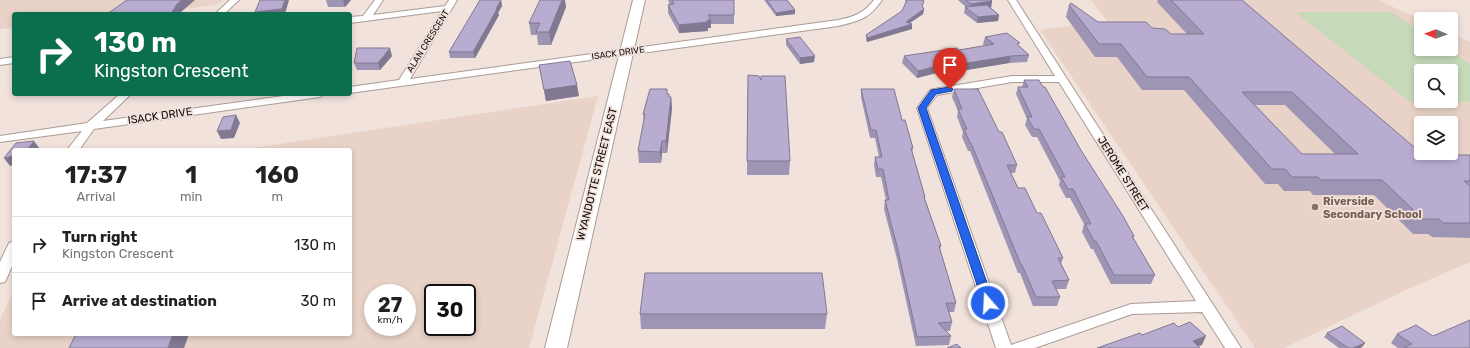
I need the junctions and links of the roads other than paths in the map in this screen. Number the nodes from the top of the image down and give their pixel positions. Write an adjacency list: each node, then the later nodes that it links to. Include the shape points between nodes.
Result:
1 (235, 0): 7 (street)
2 (379, 0): 8 (street)
3 (640, 0): 10 (street, WYANDOTTE STREET EAST)
4 (878, 0): 10 (street, ISACK DRIVE, via 870,12 859,18 838,23)
5 (1012, 0): 13 (street, JEROME STREET)
6 (451, 4): 8 (street); 14 (street, ALAN CRESCENT)
7 (221, 12)
8 (366, 18): 9 (street)
9 (352, 20)
10 (627, 52): 14 (street, ISACK DRIVE); 24 (street, WYANDOTTE STREET EAST)
11 (12, 60): 12 (street)
12 (0, 62)
13 (1062, 79): 23 (street, JEROME STREET); 25 (street, via 1012,79 934,92 922,108)
14 (402, 82): 15 (street, ISACK DRIVE)
15 (352, 90)
16 (124, 96): 18 (street)
17 (306, 96): 18 (street, ISACK DRIVE)
18 (91, 126): 19 (street, ISACK DRIVE); 20 (street)
19 (0, 139)
20 (74, 148)
21 (12, 251): 22 (street)
22 (0, 278)
23 (1206, 306): 26 (street, via 1131,309); 27 (street, JEROME STREET)
24 (556, 348)
25 (1004, 348)
26 (1017, 348)
27 (1233, 348)

